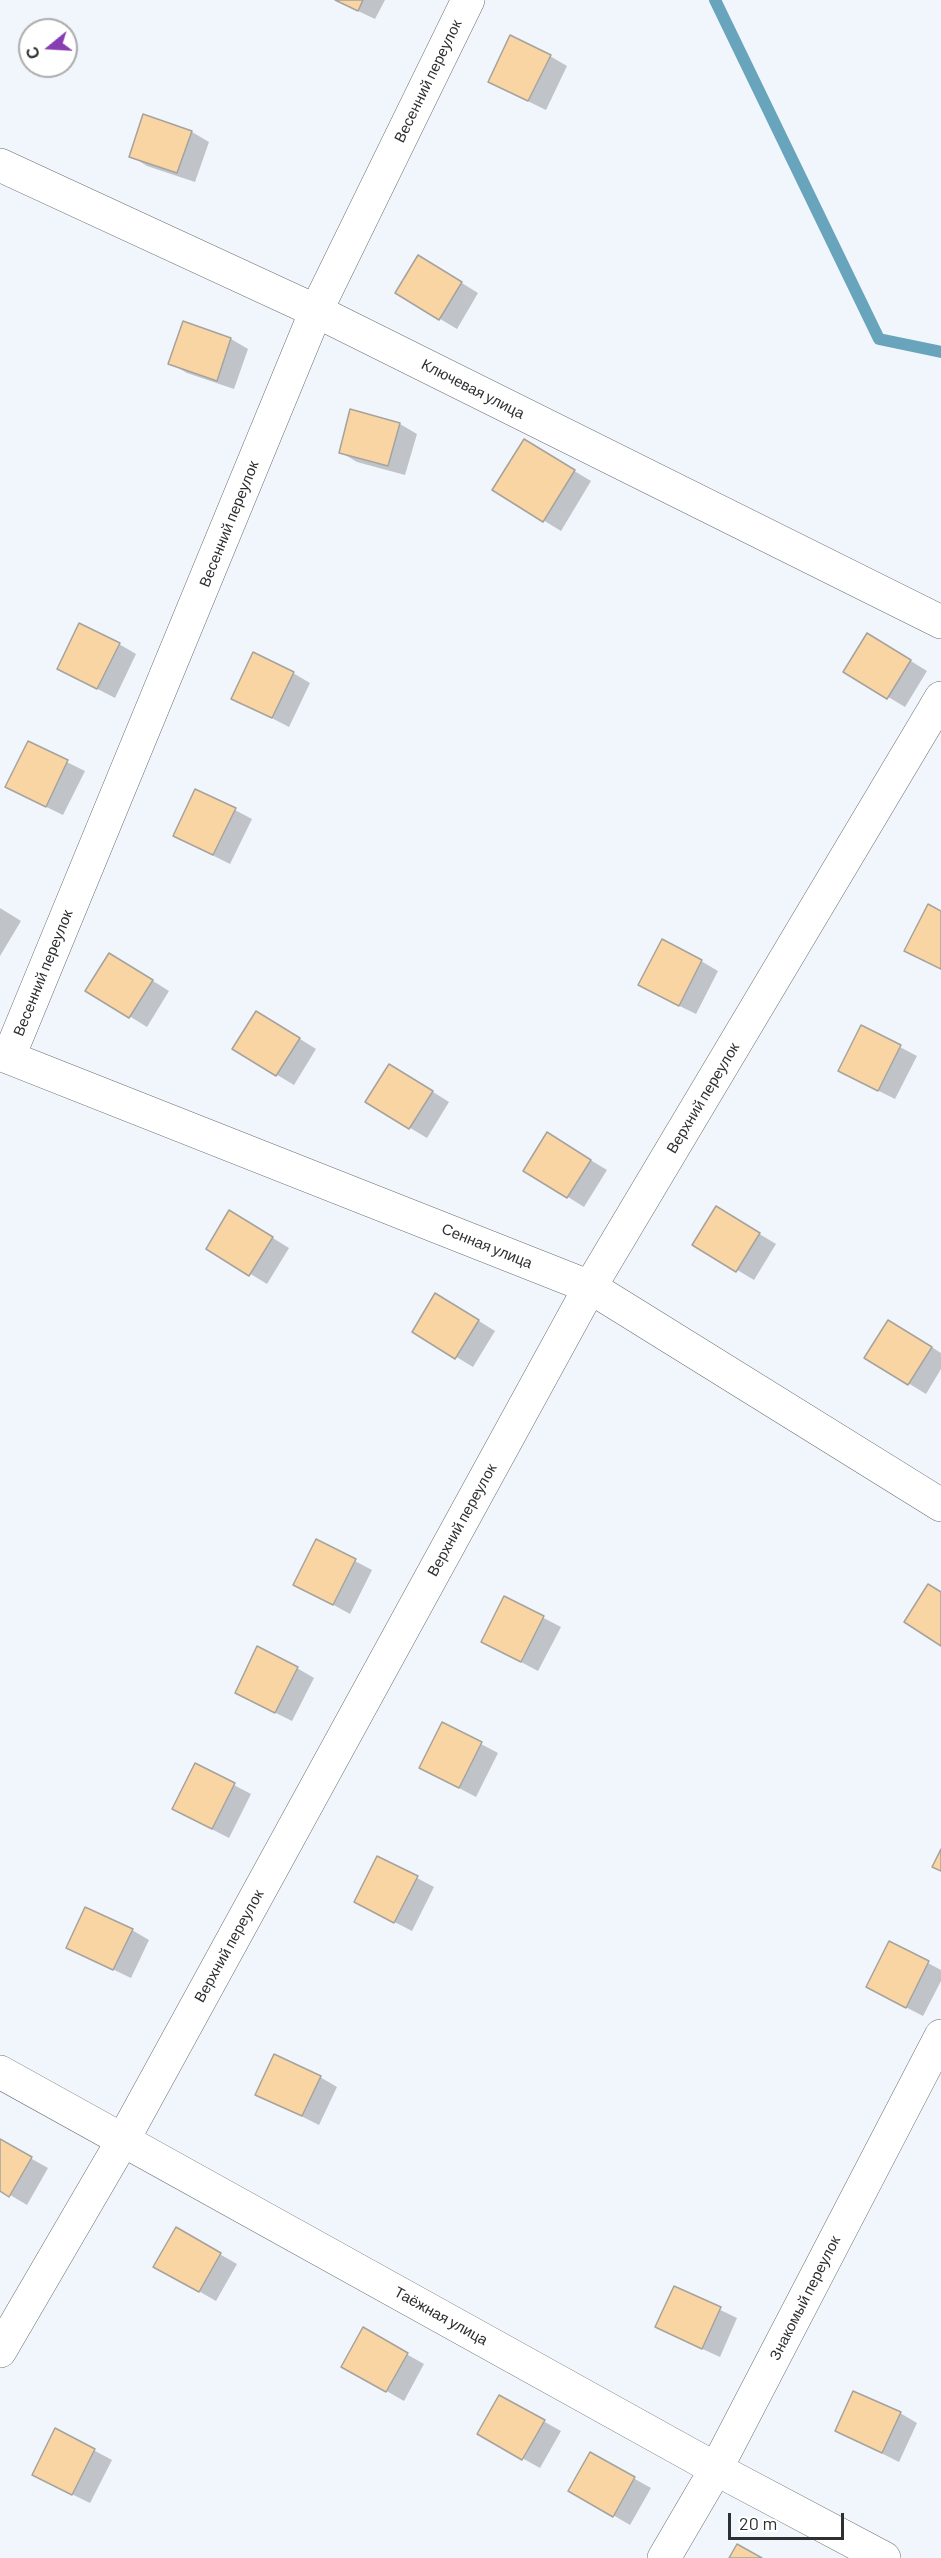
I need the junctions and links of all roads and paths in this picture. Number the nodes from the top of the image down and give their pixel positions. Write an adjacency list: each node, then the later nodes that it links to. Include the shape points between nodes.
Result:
1 (468, 0): 3 (street, Весенний переулок)
2 (0, 165): 3 (street, Ключевая улица)
3 (316, 311): 4 (street, Ключевая улица); 6 (street, Весенний переулок)
4 (941, 622)
5 (941, 698): 7 (street, Верхний переулок)
6 (4, 1055): 7 (street, Сенная улица)
7 (590, 1287): 8 (street, Сенная улица); 11 (street, Верхний переулок)
8 (941, 1505)
9 (941, 2036): 13 (street, Знакомый переулок)
10 (0, 2072): 11 (street, Таёжная улица)
11 (123, 2140): 12 (street, Верхний переулок); 13 (street, Таёжная улица)
12 (0, 2351)
13 (716, 2469): 14 (street, Знакомый переулок); 15 (street, Таёжная улица)
14 (664, 2558)
15 (884, 2558)

